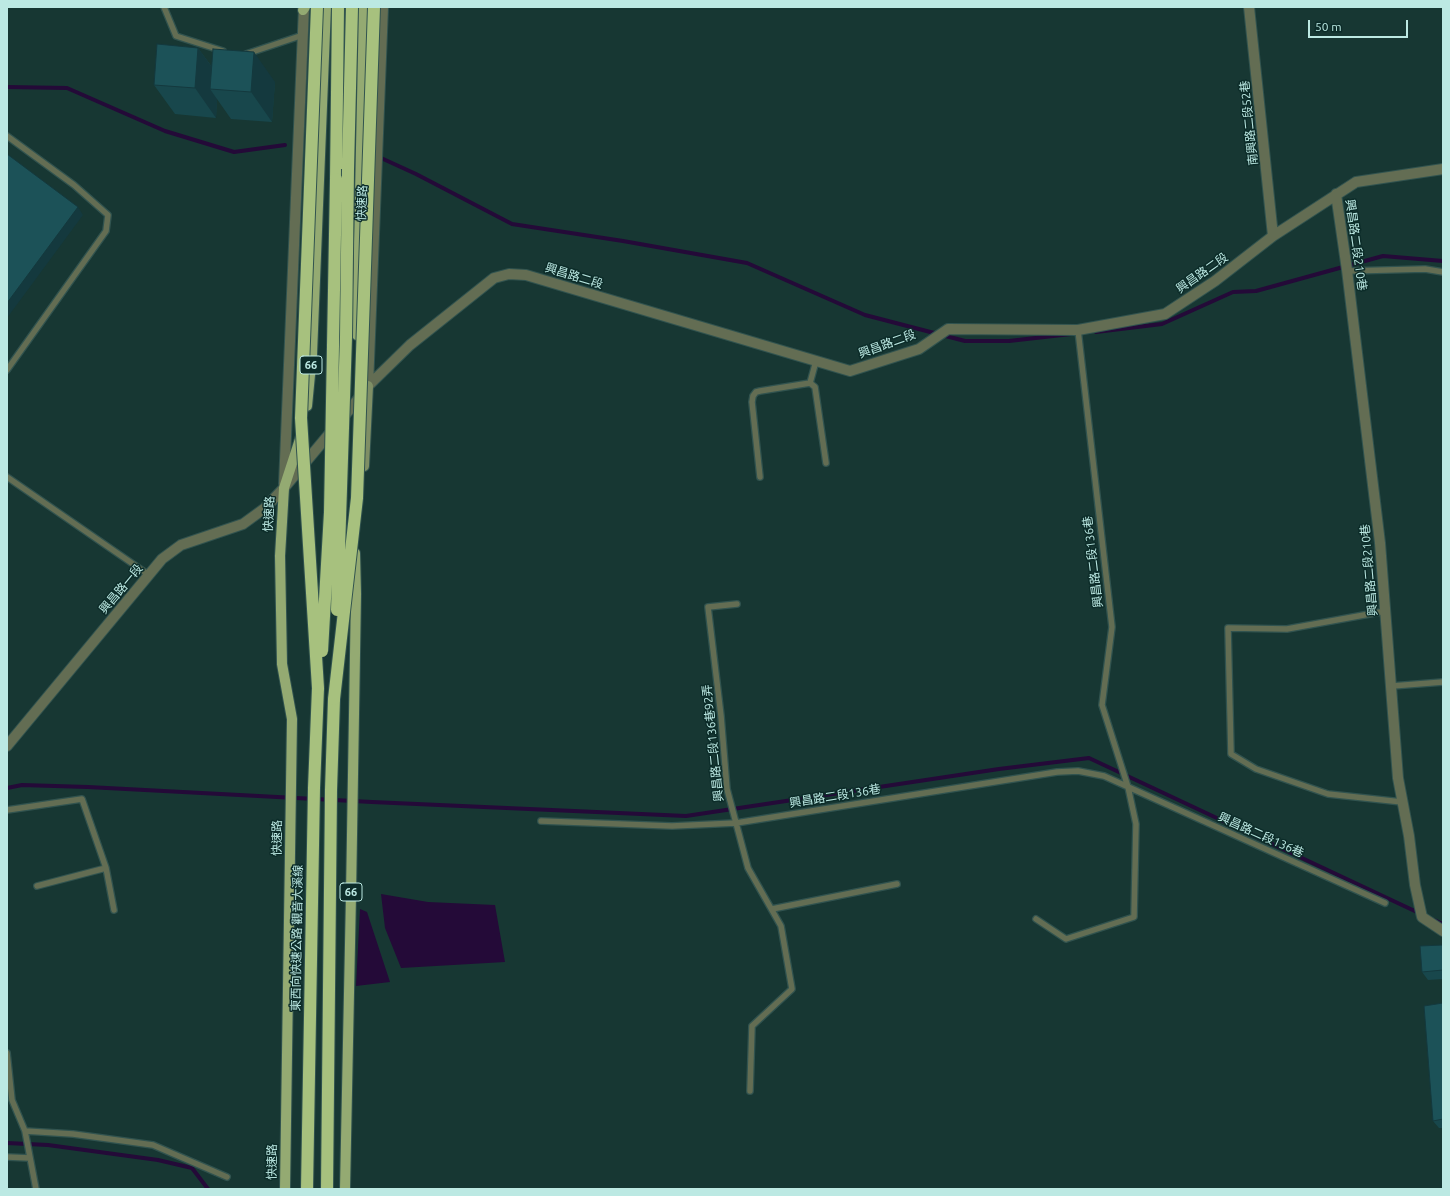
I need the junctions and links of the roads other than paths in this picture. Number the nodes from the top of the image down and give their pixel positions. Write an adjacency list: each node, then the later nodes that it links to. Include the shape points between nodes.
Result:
1 (164, 7): 12 (lane, via 176,36)
2 (317, 7): 36 (highway, 66, bridge, via 301,418)
3 (326, 7): 29 (main road, 快速路 / 66, via 312,354 305,424)
4 (338, 7): 36 (highway, bridge, via 330,512 323,646)
5 (352, 7): 37 (highway, bridge, via 346,337)
6 (364, 7): 25 (main road, 快速路 / 66)
7 (374, 7): 37 (highway, 66, bridge, via 357,498)
8 (383, 7): 24 (street, 快速路)
9 (1250, 7): 17 (street, 南興路二段52巷)
10 (304, 8): 11 (street, 快速路)
11 (303, 35): 13 (lane); 29 (street, 快速路)
12 (232, 54)
13 (239, 56)
14 (7, 136): 22 (lane, via 74,185 108,215 106,231)
15 (1443, 169): 16 (street, 興昌路二段, via 1356,182)
16 (1336, 194): 17 (street, 興昌路二段); 18 (street, 興昌路二段210巷)
17 (1273, 236): 20 (street, 興昌路二段, via 1215,281 1165,314)
18 (1347, 267): 19 (lane, via 1425,269); 33 (street, 興昌路二段210巷)
19 (1443, 272)
20 (1078, 330): 21 (street, 興昌路二段, via 948,329 919,349 850,372); 39 (lane, 興昌路二段136巷, via 1112,627 1102,705)
21 (816, 361): 23 (lane); 24 (street, 興昌路二段, via 526,275 509,274 494,278 410,345)
22 (7, 370)
23 (810, 383): 26 (lane, via 815,387); 28 (lane, via 760,390 753,396)
24 (368, 386): 25 (street, 興昌路二段); 30 (street, 快速路 / 66)
25 (355, 403): 29 (street, 興昌路一段); 30 (main road, 快速路 / 66)
26 (826, 463)
27 (7, 477): 31 (lane)
28 (760, 477)
29 (284, 488): 31 (street, 興昌路一段, via 243,524 181,545 162,560); 59 (main road, 快速路 / 66, via 280,556 282,664 292,719)
30 (355, 568): 62 (main road, 快速路 / 66)
31 (149, 576): 38 (street, 興昌路一段)
32 (737, 604): 43 (lane, 興昌路二段136巷92弄, via 708,607 727,789)
33 (1386, 611): 35 (street, 興昌路二段210巷); 40 (lane, via 1287,629 1228,628 1231,754 1256,769 1328,794)
34 (1443, 682): 35 (lane)
35 (1392, 686): 40 (street, 興昌路二段210巷)
36 (318, 688): 60 (highway, 東西向快速公路 觀音大溪線 / 66)
37 (334, 699): 61 (highway, 66)
38 (7, 746)
39 (1128, 788): 43 (lane, 興昌路二段136巷, via 1104,776 1078,771 1057,772); 47 (lane, 興昌路二段136巷); 50 (lane, 興昌路二段136巷, via 1136,824 1134,918 1066,939)
40 (1402, 802): 51 (street, 興昌路二段210巷, via 1422,917)
41 (7, 810): 44 (lane, via 82,799)
42 (541, 821): 43 (lane, 興昌路二段136巷, via 672,826)
43 (736, 823): 48 (lane, 興昌路二段136巷92弄, via 748,868)
44 (106, 868): 46 (lane); 49 (lane)
45 (897, 884): 48 (lane)
46 (37, 886)
47 (1385, 903)
48 (772, 909): 53 (lane, 興昌路二段136巷92弄, via 782,926 792,989 752,1026)
49 (114, 910)
50 (1036, 920)
51 (1443, 931)
52 (7, 1053): 54 (lane, via 12,1100)
53 (750, 1091)
54 (25, 1132): 56 (lane); 57 (lane, via 73,1134 153,1145)
55 (7, 1157): 56 (lane)
56 (30, 1158): 58 (lane)
57 (227, 1177)
58 (36, 1189)
59 (285, 1189)
60 (307, 1189)
61 (327, 1189)
62 (345, 1189)

